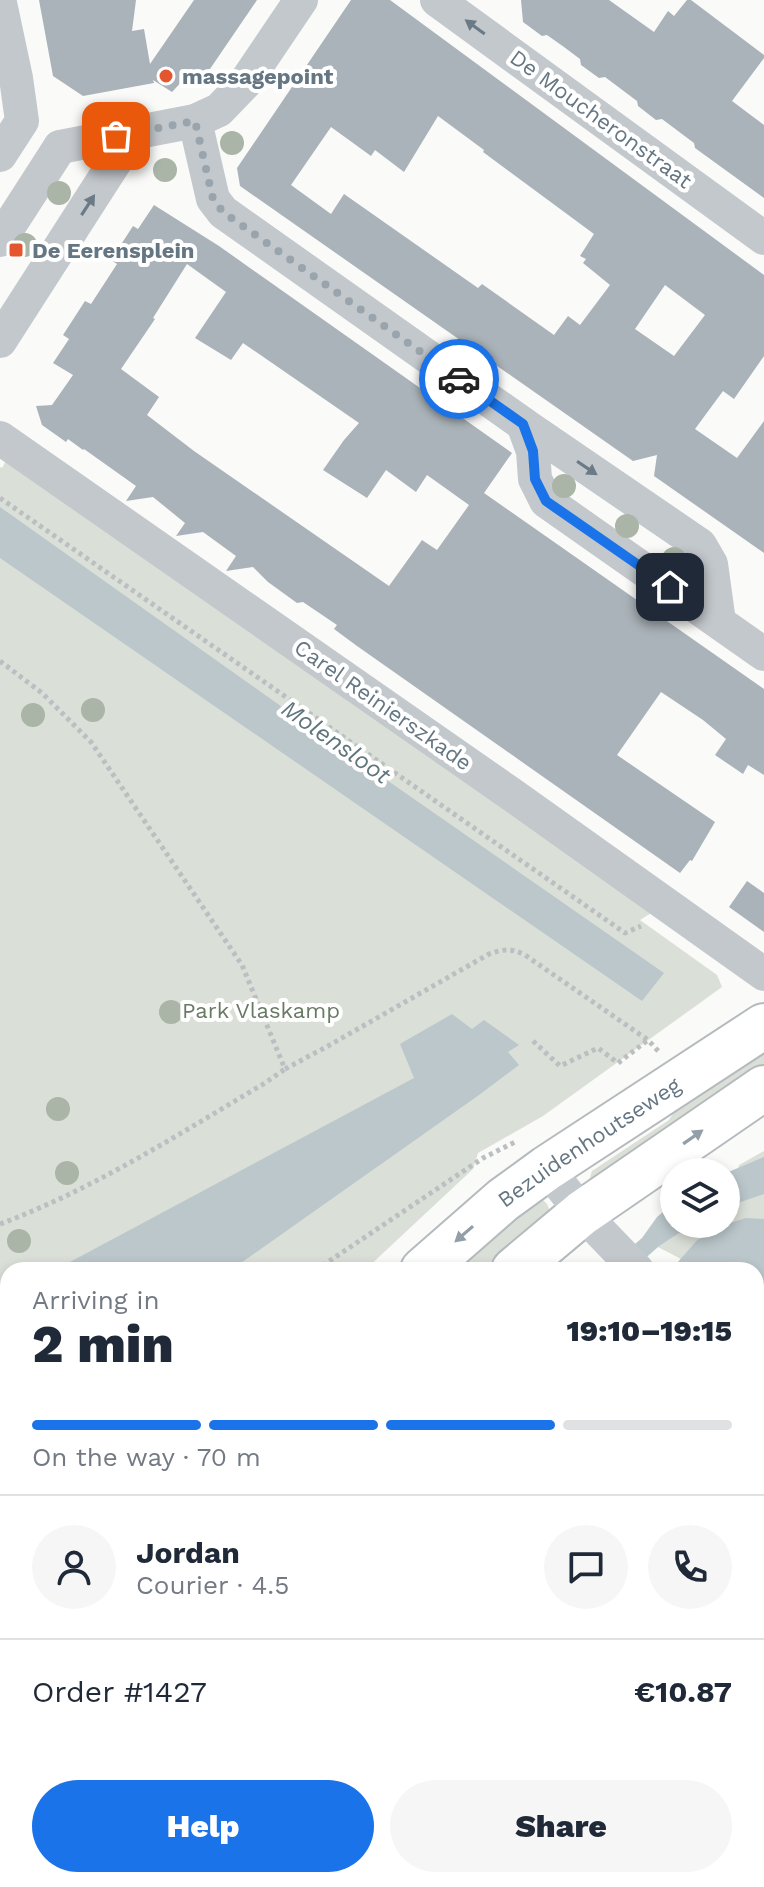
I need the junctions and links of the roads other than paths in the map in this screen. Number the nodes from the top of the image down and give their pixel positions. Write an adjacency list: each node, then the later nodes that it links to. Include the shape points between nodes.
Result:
1 (301, 0): 6 (street, via 245,83 219,110)
2 (437, 0): 10 (street, De Moucheronstraat, one-way to 2)
3 (0, 3): 4 (street)
4 (8, 80): 5 (street)
5 (22, 121): 8 (street); 9 (street)
6 (195, 121): 7 (street); 13 (street, via 213,199 223,212)
7 (116, 136): 8 (street); 12 (street, one-way to 7, via 120,154)
8 (60, 147): 11 (street)
9 (0, 155)
10 (764, 238)
11 (0, 240)
12 (0, 341)
13 (523, 424): 15 (street, via 533,451 535,479 546,501); 15 (street, one-way to 15, via 700,545 711,564)
14 (0, 438): 17 (street, Carel Reinierszkade)
15 (719, 622): 16 (street)
16 (764, 654)
17 (764, 974)
18 (764, 1026): 20 (main road, Bezuidenhoutseweg)
19 (764, 1088): 21 (main road, one-way to 19)
20 (537, 1152): 21 (street); 22 (main road, Bezuidenhoutseweg, one-way to 22, via 503,1200)
21 (582, 1213): 23 (main road); 24 (street)
22 (432, 1262)
23 (524, 1262)
24 (629, 1262)

